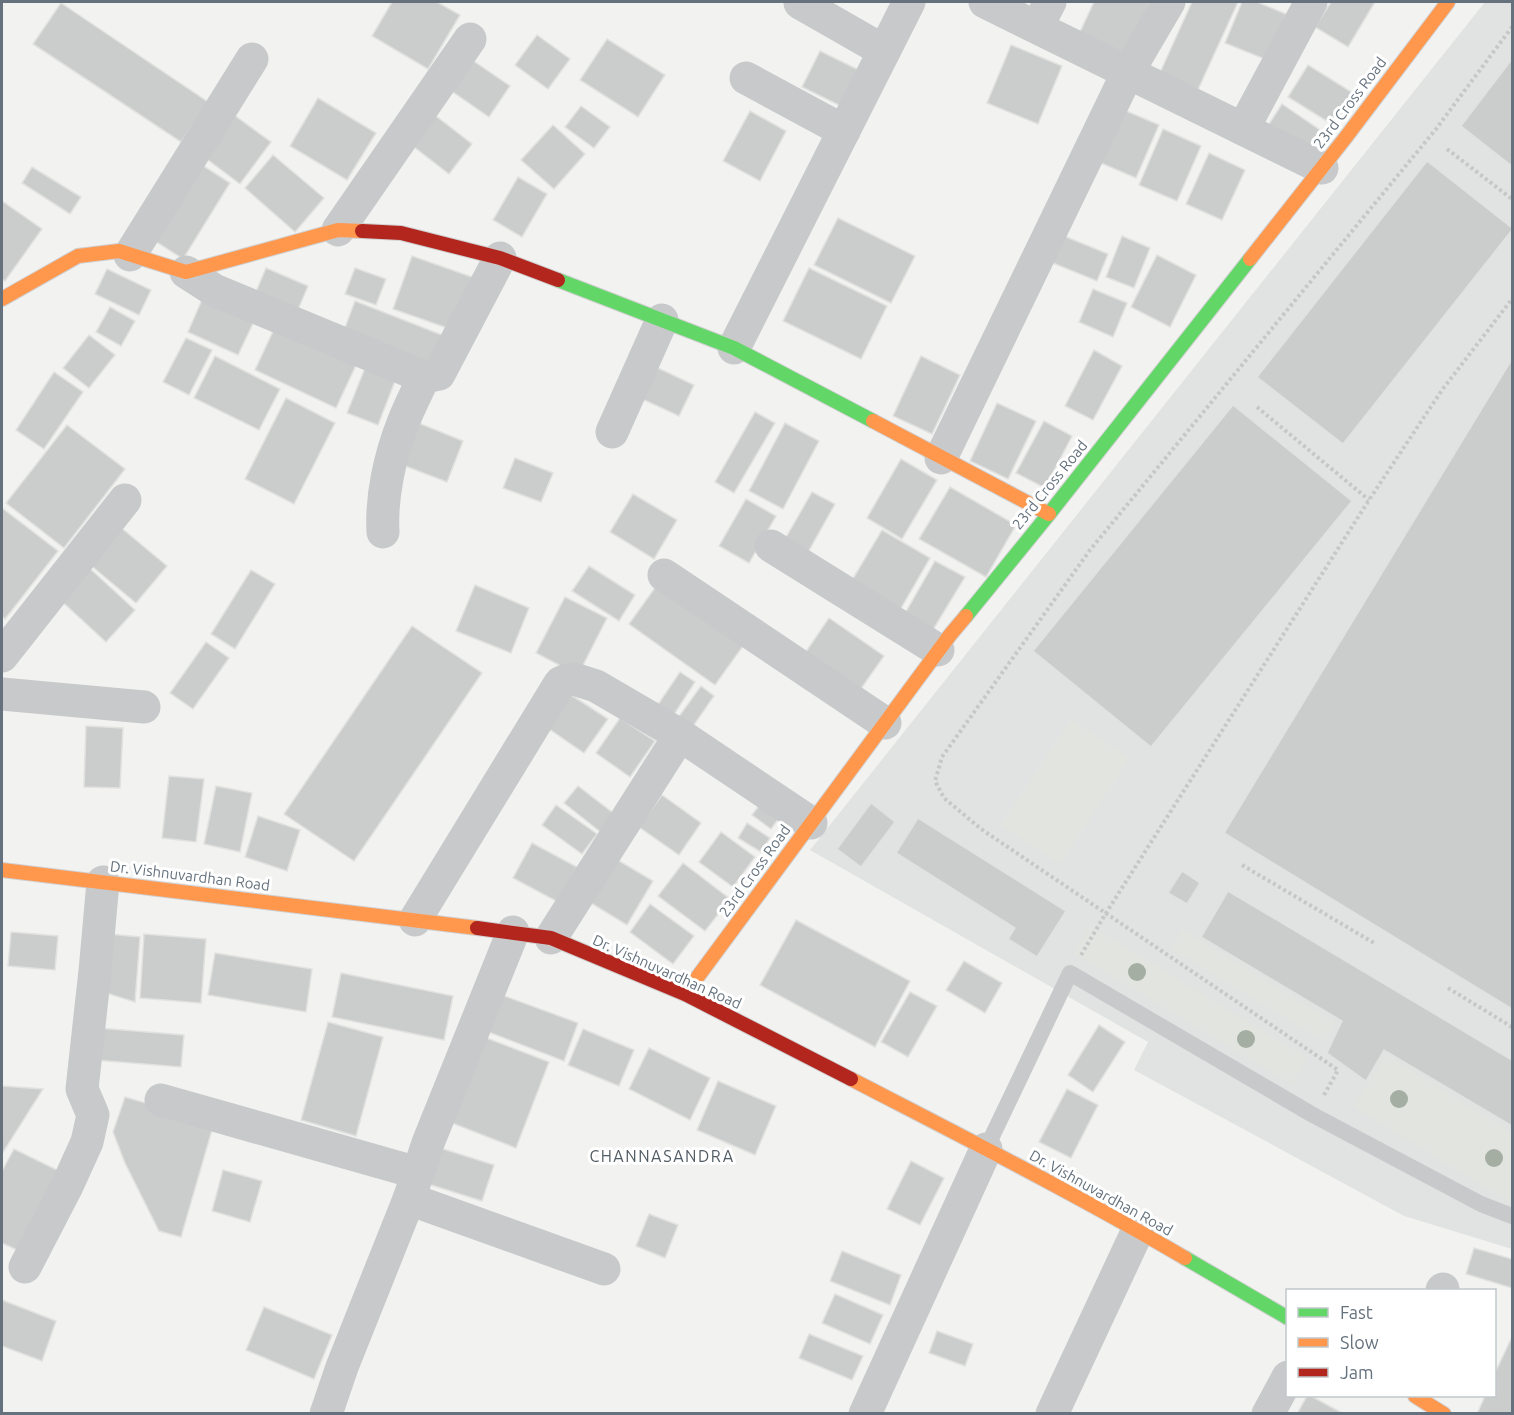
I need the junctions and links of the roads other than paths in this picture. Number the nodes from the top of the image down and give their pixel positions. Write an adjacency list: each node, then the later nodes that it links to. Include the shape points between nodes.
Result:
1 (909, 2): 9 (street)
2 (985, 2): 7 (street)
3 (1169, 2): 11 (street)
4 (1311, 2): 13 (street)
5 (1448, 2): 15 (street, 23rd Cross Road)
6 (800, 3): 9 (street)
7 (1043, 14): 11 (street)
8 (470, 39): 16 (street)
9 (884, 51): 14 (street)
10 (252, 59): 17 (street)
11 (1128, 72): 13 (street); 25 (street)
12 (746, 78): 14 (street)
13 (1243, 129): 15 (street)
14 (844, 131): 22 (street)
15 (1322, 168): 27 (street, 23rd Cross Road)
16 (338, 230): 18 (street, via 401,233); 19 (street)
17 (130, 255): 19 (street); 20 (street, via 119,251 78,256)
18 (500, 258): 21 (street); 23 (street, via 439,374)
19 (186, 272): 23 (street, via 214,290)
20 (2, 299)
21 (662, 320): 22 (street); 24 (street)
22 (734, 348): 25 (street)
23 (424, 377): 28 (street, via 402,424 392,459)
24 (612, 432)
25 (941, 458): 27 (street)
26 (125, 500): 32 (street)
27 (1049, 514): 31 (street, 23rd Cross Road)
28 (383, 532)
29 (771, 546): 31 (street)
30 (664, 575): 35 (street)
31 (938, 650): 35 (street, 23rd Cross Road)
32 (2, 656)
33 (2, 694): 34 (street)
34 (144, 707)
35 (885, 723): 37 (street, 23rd Cross Road)
36 (680, 735): 37 (street); 40 (street, via 596,686 574,679 560,683); 42 (street)
37 (811, 823): 43 (street, 23rd Cross Road)
38 (2, 870): 39 (street, Dr. Vishnuvardhan Road)
39 (103, 882): 40 (street, Dr. Vishnuvardhan Road); 49 (street, via 82,1089 93,1114 83,1151)
40 (415, 920): 41 (street, Dr. Vishnuvardhan Road)
41 (513, 932): 42 (street, Dr. Vishnuvardhan Road); 46 (street)
42 (551, 938): 43 (street, Dr. Vishnuvardhan Road)
43 (685, 994): 45 (street, Dr. Vishnuvardhan Road)
44 (161, 1100): 46 (street)
45 (986, 1149): 47 (lane, via 1070,973 1313,1115 1481,1204); 48 (street, Dr. Vishnuvardhan Road); 55 (street)
46 (413, 1186): 50 (street); 54 (street)
47 (1512, 1216)
48 (1138, 1230): 51 (street, Dr. Vishnuvardhan Road); 56 (street)
49 (25, 1267)
50 (604, 1269)
51 (1286, 1317)
52 (1286, 1379): 57 (street)
53 (1418, 1397): 58 (street)
54 (326, 1413)
55 (865, 1413)
56 (1052, 1413)
57 (1268, 1413)
58 (1444, 1413)

